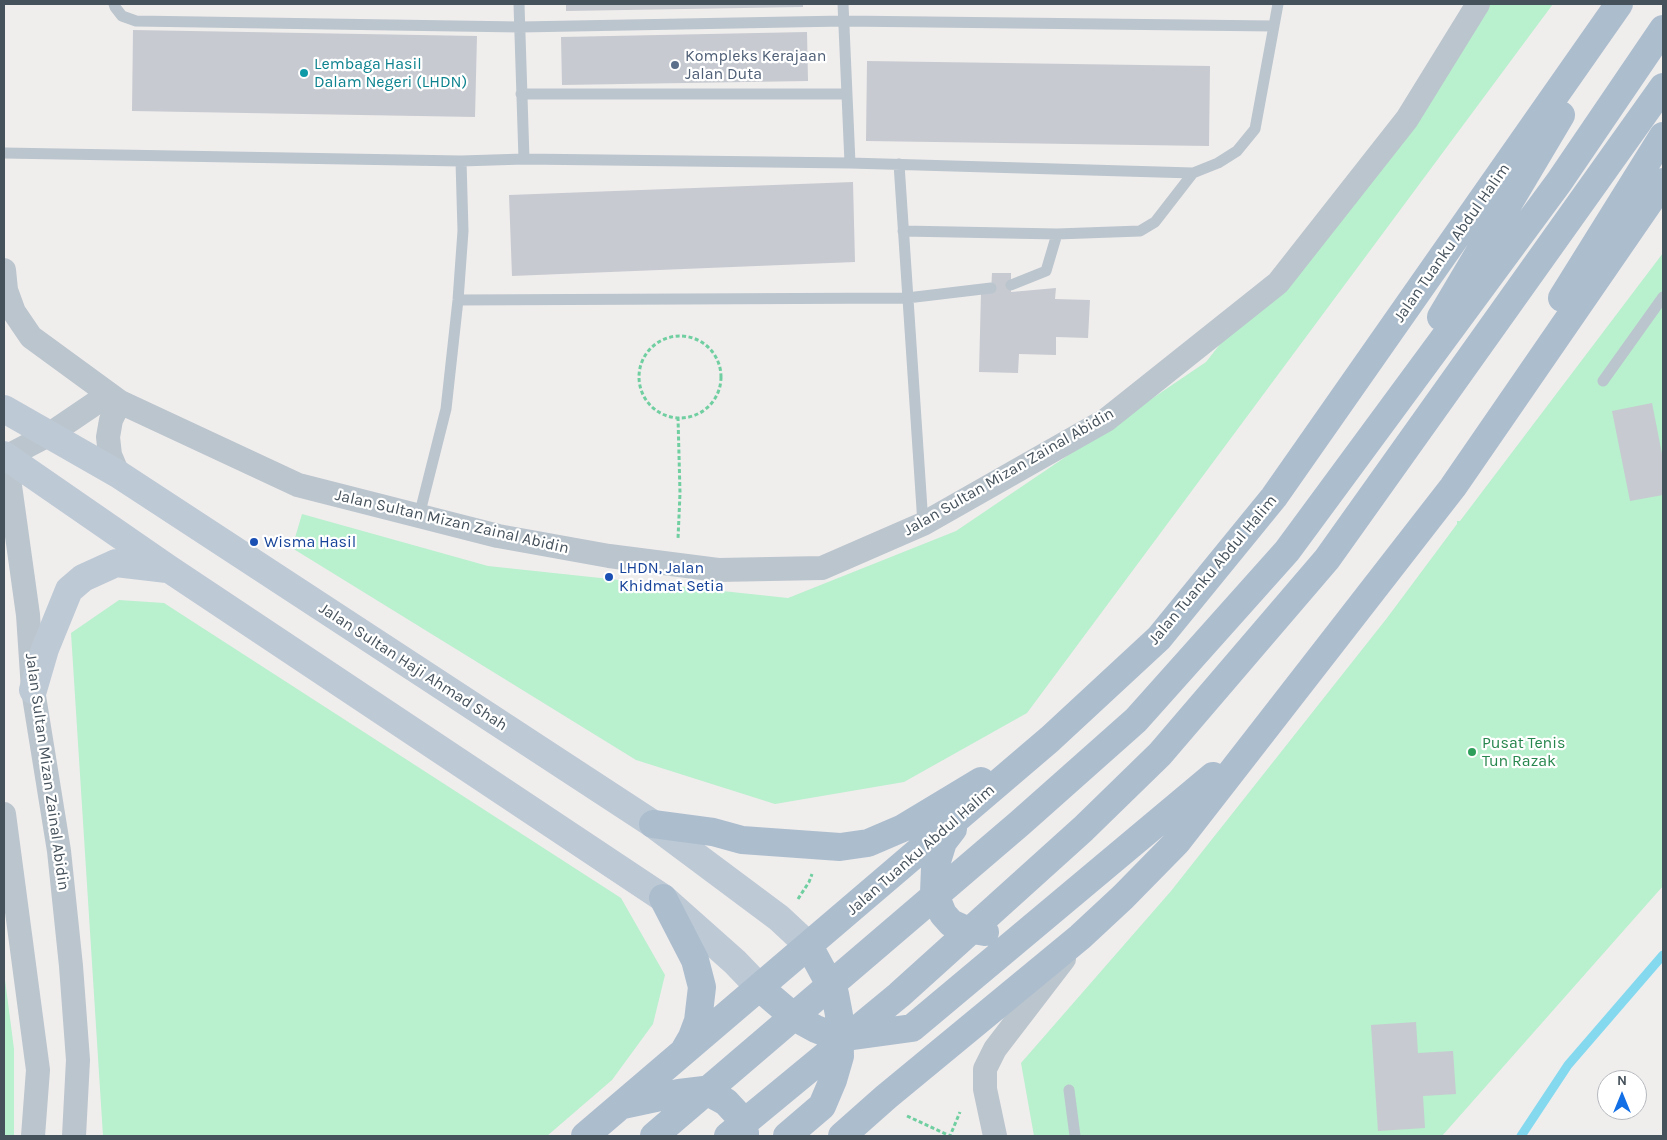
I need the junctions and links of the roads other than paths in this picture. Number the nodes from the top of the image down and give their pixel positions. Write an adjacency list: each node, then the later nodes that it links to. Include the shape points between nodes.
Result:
1 (114, 4): 10 (lane, via 122,16 136,21)
2 (519, 4): 10 (lane)
3 (843, 4): 8 (lane)
4 (1278, 4): 9 (lane)
5 (1478, 4): 40 (street, Jalan Sultan Mizan Zainal Abidin, via 1407,119 1278,283 1106,420)
6 (1619, 4): 44 (main road, Jalan Tuanku Abdul Halim, via 1274,497 1159,638)
7 (1628, 4): 36 (main road)
8 (844, 21): 9 (lane); 10 (lane); 14 (lane)
9 (1273, 26): 21 (lane, via 1255,129 1237,151 1218,164)
10 (520, 28): 13 (lane)
11 (1663, 29): 36 (main road, via 1559,182)
12 (1663, 87): 61 (main road, via 1327,559 1160,754 1083,829 899,996)
13 (521, 94): 14 (lane); 17 (lane)
14 (846, 94): 19 (lane)
15 (1663, 136): 38 (main road, via 1482,423)
16 (4, 153): 18 (lane)
17 (524, 159): 18 (lane); 19 (lane)
18 (461, 161): 30 (lane, via 463,231)
19 (850, 163): 20 (lane)
20 (899, 164): 21 (lane); 23 (lane)
21 (1193, 173): 24 (lane, via 1155,222 1140,231)
22 (1663, 182): 38 (main road)
23 (903, 231): 24 (lane); 29 (lane)
24 (1057, 234): 26 (lane, via 1046,271)
25 (4, 270): 32 (street, Jalan Sultan Mizan Zainal Abidin, via 6,290 14,312 31,337)
26 (1012, 285)
27 (991, 288): 29 (lane)
28 (1663, 297): 31 (lane)
29 (907, 298): 30 (lane); 40 (lane)
30 (458, 300): 39 (lane, via 446,409)
31 (1603, 381)
32 (115, 398): 34 (street); 37 (street, via 108,437 110,455); 39 (street, Jalan Sultan Mizan Zainal Abidin, via 298,485)
33 (4, 408): 34 (street, Jalan Sultan Haji Ahmad Shah)
34 (50, 434): 35 (street); 37 (street, Jalan Sultan Haji Ahmad Shah)
35 (5, 456): 41 (street); 42 (street, Jalan Sultan Mizan Zainal Abidin, via 28,615)
36 (1351, 466): 60 (main road, via 1287,552 1136,720 1020,824)
37 (118, 474): 47 (street, Jalan Sultan Haji Ahmad Shah)
38 (1453, 487): 43 (main road)
39 (419, 516): 40 (street, Jalan Sultan Mizan Zainal Abidin, via 498,536 608,556 718,570 822,568)
40 (923, 524)
41 (169, 569): 42 (street, via 116,563 83,578 69,590 45,649); 48 (street)
42 (33, 690): 58 (street, Jalan Sultan Mizan Zainal Abidin, via 59,851 71,966 78,1060)
43 (1258, 738): 49 (main road); 50 (main road, via 1177,842)
44 (1050, 739): 45 (main road, Jalan Tuanku Abdul Halim); 47 (main road, via 903,828 868,843 840,848 773,844)
45 (966, 812): 49 (main road, via 943,842 935,868 934,892 943,914 951,923 981,932 998,930); 51 (main road, Jalan Tuanku Abdul Halim)
46 (4, 814): 57 (street, via 38,1070)
47 (653, 824): 51 (street, Jalan Sultan Haji Ahmad Shah, via 779,918)
48 (663, 898): 52 (street); 54 (main road, via 695,960 702,987 698,1021)
49 (1055, 908): 53 (main road, via 912,1028)
50 (1080, 938): 64 (main road); 65 (street, via 995,1049 985,1069 984,1089)
51 (809, 946): 52 (main road, Jalan Tuanku Abdul Halim); 53 (main road, via 835,994)
52 (760, 988): 53 (main road, via 794,1018); 54 (main road, Jalan Tuanku Abdul Halim)
53 (839, 1038): 63 (main road, via 840,1056 822,1106)
54 (685, 1050): 56 (main road, Jalan Tuanku Abdul Halim)
55 (1069, 1090): 66 (lane)
56 (622, 1105): 59 (main road, Jalan Tuanku Abdul Halim); 62 (main road, via 704,1090 726,1102 740,1116)
57 (33, 1136)
58 (74, 1136)
59 (585, 1136)
60 (654, 1136)
61 (728, 1136)
62 (745, 1136)
63 (787, 1136)
64 (842, 1136)
65 (995, 1136)
66 (1076, 1136)

